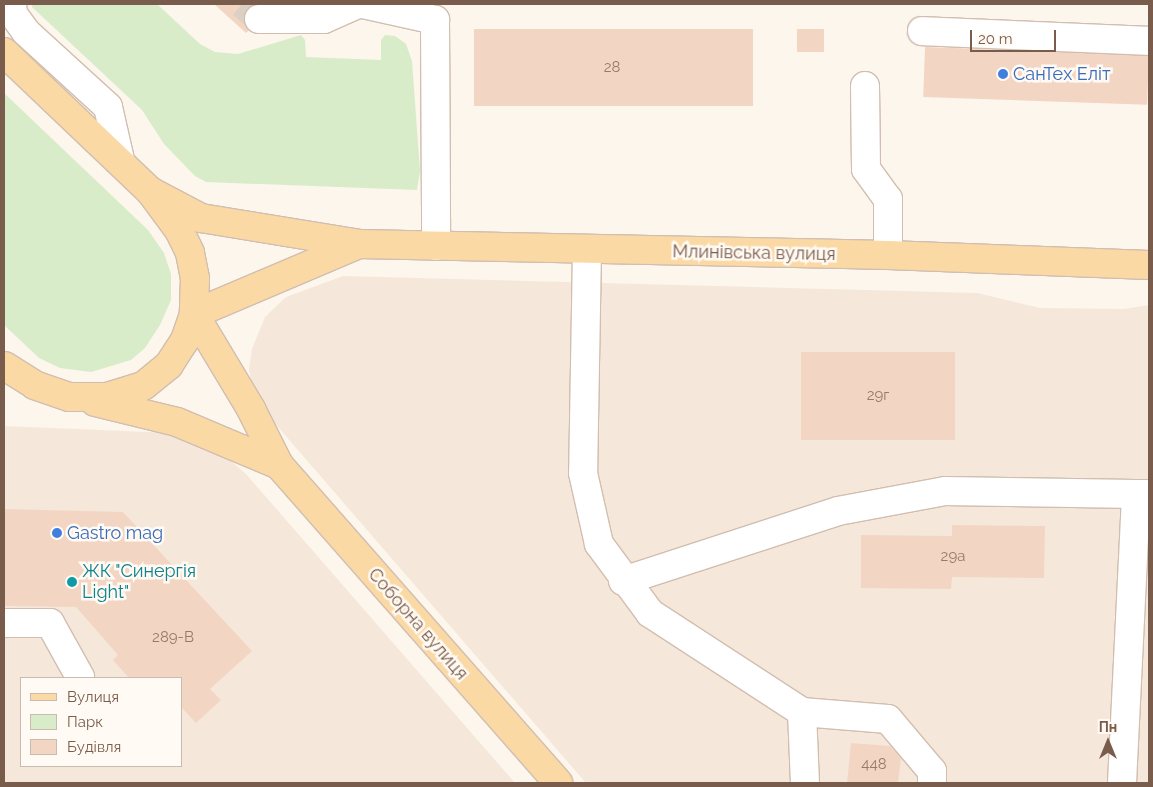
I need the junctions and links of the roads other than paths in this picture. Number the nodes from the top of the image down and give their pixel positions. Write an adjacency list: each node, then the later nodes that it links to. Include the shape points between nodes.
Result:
1 (12, 4): 10 (lane, via 13,14 26,32 108,107)
2 (357, 4): 5 (lane, via 324,18)
3 (363, 4): 4 (lane)
4 (435, 12): 13 (lane)
5 (259, 18)
6 (922, 32): 7 (lane)
7 (1149, 41)
8 (4, 52): 10 (main road)
9 (865, 86): 15 (lane, via 866,169 888,199)
10 (120, 160): 11 (main road)
11 (150, 191): 12 (main road, Млинівська вулиця, via 201,218); 17 (main road, via 179,230 190,253 195,278)
12 (359, 244): 13 (main road, Млинівська вулиця); 17 (main road, Млинівська вулиця)
13 (436, 246): 14 (main road, Млинівська вулиця)
14 (587, 250): 15 (main road, Млинівська вулиця); 22 (lane, via 583,474 599,544)
15 (888, 255): 16 (main road, Млинівська вулиця)
16 (1149, 265)
17 (194, 314): 19 (main road, via 185,340 169,366 143,386 106,397); 20 (main road, Соборна вулиця, via 251,409)
18 (4, 366): 19 (main road, via 35,385)
19 (69, 397): 20 (main road, Соборна вулиця, via 177,422)
20 (279, 465): 26 (main road, Соборна вулиця)
21 (1142, 494): 22 (lane, via 945,491 838,511); 29 (lane)
22 (623, 580): 25 (lane, via 650,613)
23 (4, 622): 24 (lane, via 50,623)
24 (80, 677)
25 (802, 712): 27 (lane); 28 (lane, via 888,719 932,771)
26 (558, 783)
27 (805, 783)
28 (932, 783)
29 (1122, 783)

